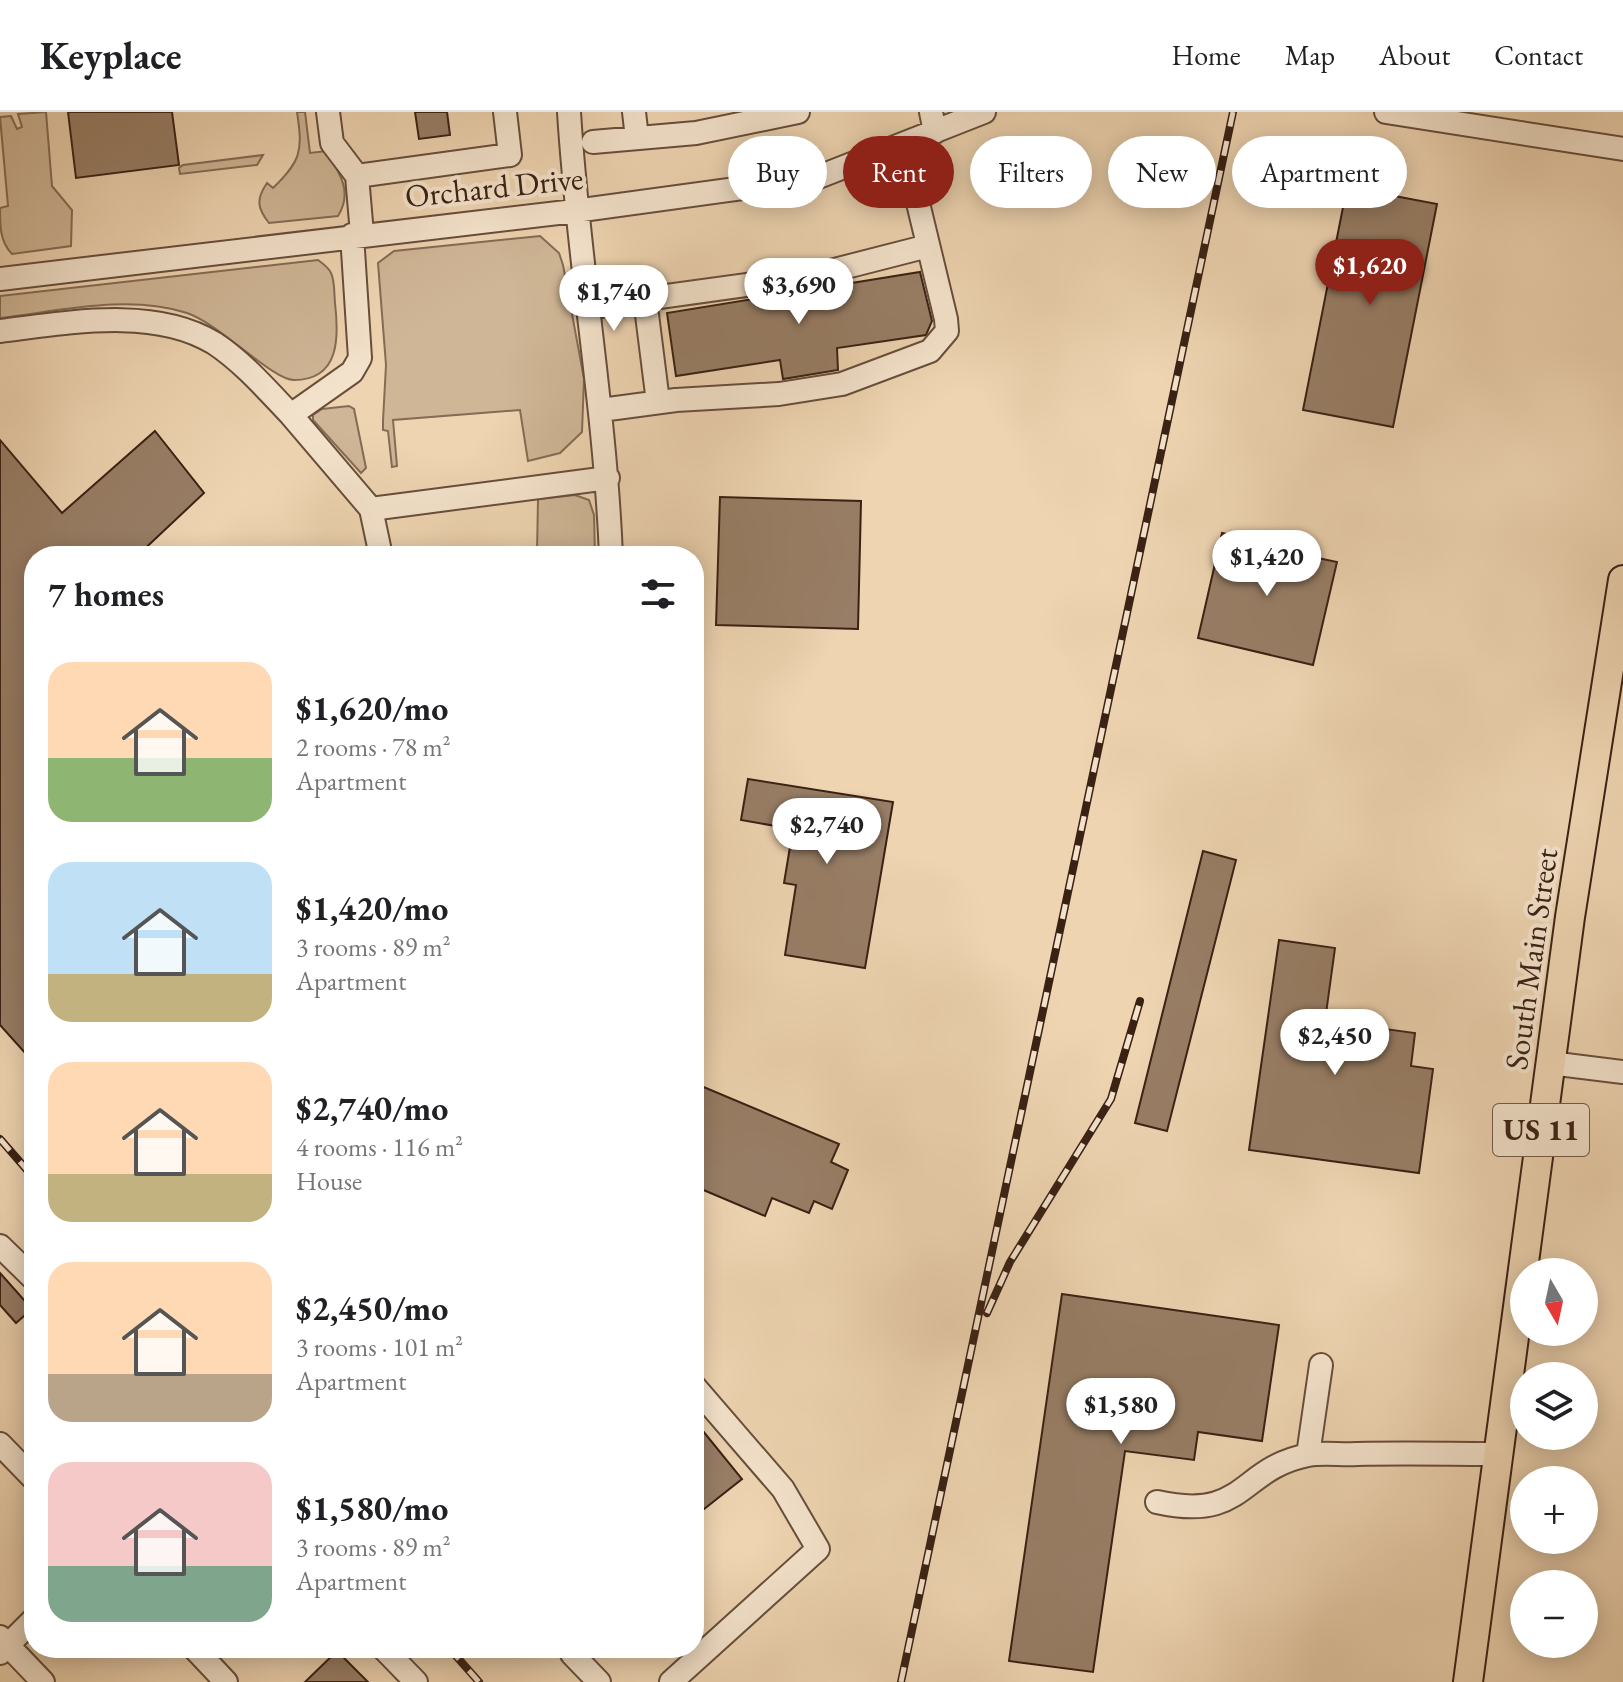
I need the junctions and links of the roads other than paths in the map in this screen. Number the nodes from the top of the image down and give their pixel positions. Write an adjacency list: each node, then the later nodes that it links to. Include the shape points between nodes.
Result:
1 (328, 112): 14 (street, via 332,143)
2 (505, 112): 14 (street, via 510,155)
3 (569, 112): 16 (street)
4 (634, 112): 10 (street)
5 (798, 112): 10 (street, via 696,133)
6 (984, 112): 8 (street, Orchard Drive)
7 (1386, 112): 12 (street)
8 (933, 122): 9 (street, Orchard Drive)
9 (915, 136)
10 (637, 138): 11 (street)
11 (593, 142)
12 (1623, 149)
13 (843, 168): 16 (street, Orchard Drive, via 816,178)
14 (357, 176): 17 (street)
15 (919, 208): 18 (street)
16 (575, 211): 17 (street, Orchard Drive); 21 (street)
17 (357, 235): 19 (street, Orchard Drive); 25 (street, via 360,358 352,372)
18 (928, 246): 20 (street, via 811,276); 23 (street, via 947,331 930,351 842,384)
19 (0, 279)
20 (645, 299): 21 (street); 23 (street)
21 (588, 308): 24 (street)
22 (0, 331): 25 (street, via 67,323 162,325 214,344)
23 (658, 402): 24 (street)
24 (601, 410): 26 (street)
25 (291, 415): 27 (street)
26 (608, 478): 27 (street); 29 (street)
27 (371, 509): 28 (street)
28 (379, 546)
29 (611, 546)
30 (1622, 591): 31 (main road, South Main Street / US 11)
31 (1550, 1063): 32 (street); 38 (main road, South Main Street / US 11)
32 (1623, 1072)
33 (0, 1246): 34 (street)
34 (24, 1269)
35 (1321, 1365): 39 (street)
36 (704, 1398): 44 (street, via 783,1489 818,1549)
37 (0, 1444): 40 (street)
38 (1498, 1454): 39 (street); 54 (main road, South Main Street / US 11)
39 (1308, 1455): 41 (street, via 1277,1467 1209,1508)
40 (24, 1469)
41 (1157, 1502)
42 (24, 1627): 43 (street)
43 (3, 1645): 49 (street)
44 (704, 1652)
45 (203, 1658): 50 (street)
46 (393, 1658): 51 (street)
47 (576, 1658): 52 (street)
48 (698, 1658): 53 (street)
49 (43, 1682)
50 (226, 1682)
51 (416, 1682)
52 (599, 1682)
53 (671, 1682)
54 (1468, 1682)

